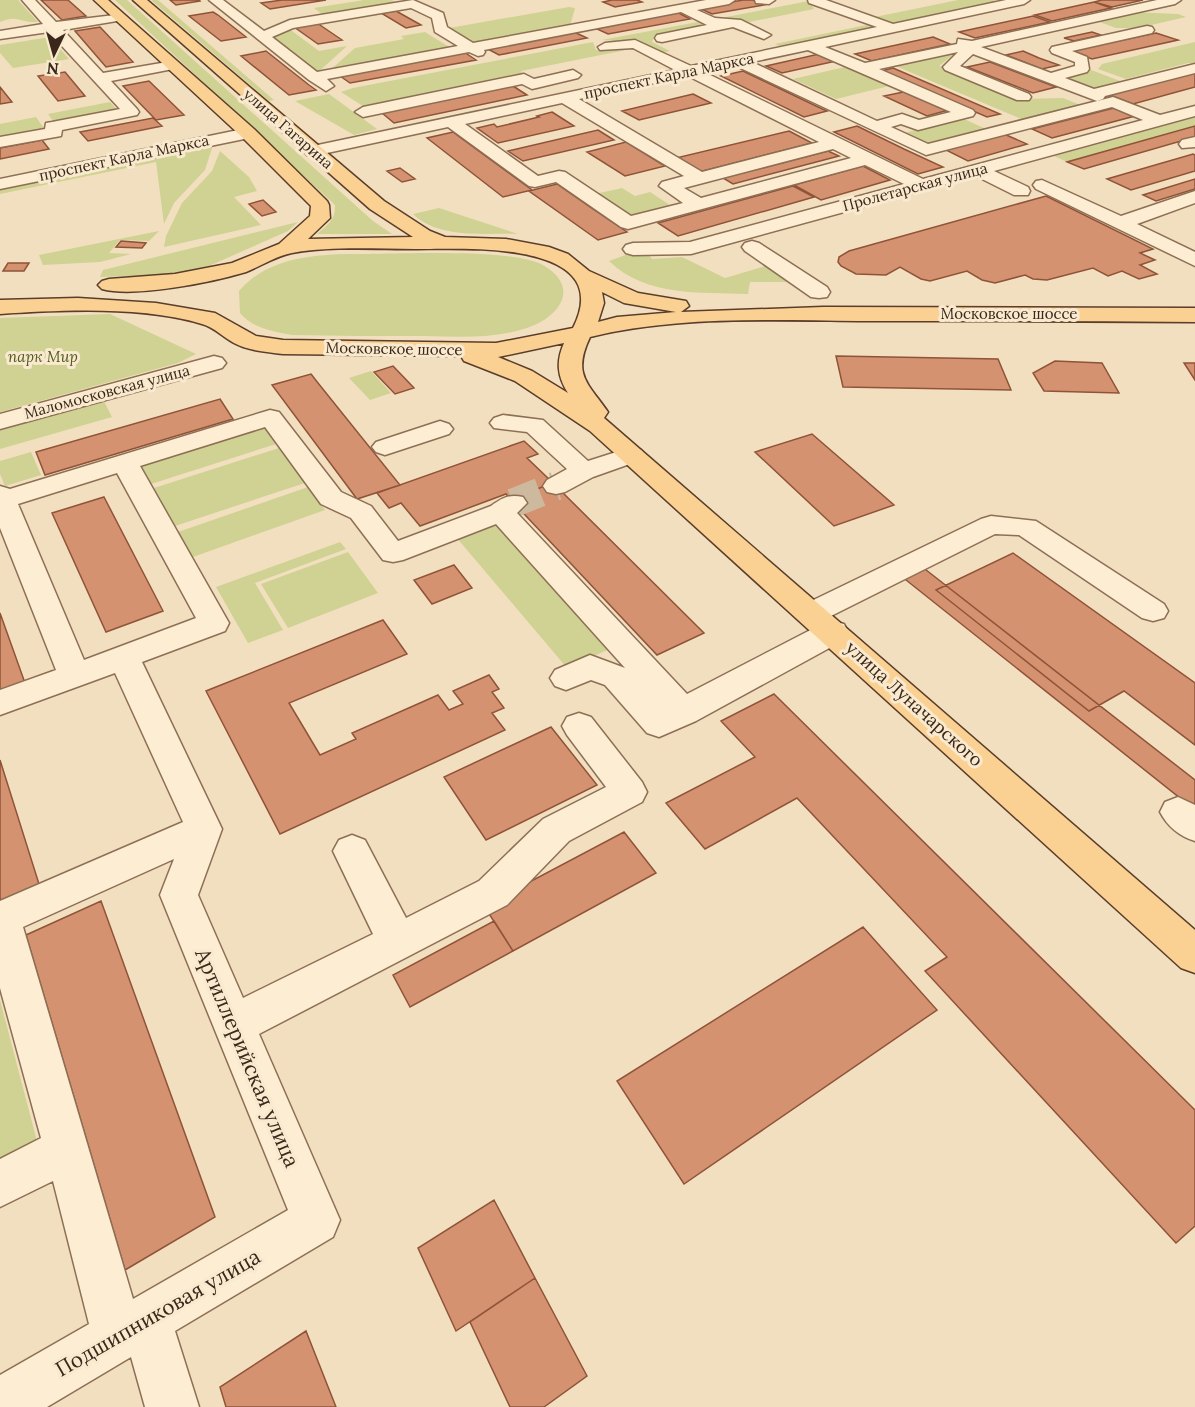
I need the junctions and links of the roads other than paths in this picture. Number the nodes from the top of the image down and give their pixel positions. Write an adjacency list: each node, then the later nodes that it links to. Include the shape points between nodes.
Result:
1 (28, 0): 21 (street)
2 (100, 0): 15 (main road, улица Гагарина)
3 (139, 0): 72 (main road, улица Гагарина)
4 (215, 0): 26 (street)
5 (352, 0): 16 (street, via 305,8)
6 (729, 0): 13 (street)
7 (761, 0): 8 (street)
8 (769, 0)
9 (1175, 0): 30 (street)
10 (816, 1): 14 (street)
11 (1016, 1): 20 (street, проспект Карла Маркса)
12 (402, 2): 16 (street); 31 (street, via 438,16 440,29)
13 (685, 5): 18 (street); 19 (street, via 712,22)
14 (857, 15): 17 (street); 22 (street)
15 (118, 16): 21 (street); 38 (main road, улица Гагарина)
16 (322, 19): 24 (street); 26 (street, via 290,24)
17 (833, 20)
18 (580, 22): 31 (street); 35 (street, via 601,42 635,44)
19 (736, 23): 27 (street); 28 (street, via 769,34)
20 (915, 23): 22 (street, проспект Карла Маркса); 30 (street)
21 (54, 27): 25 (street); 47 (street)
22 (892, 28): 29 (street, проспект Карла Маркса)
23 (1147, 30): 42 (street, via 1057,50 1082,60)
24 (340, 32)
25 (0, 35)
26 (262, 37): 46 (street)
27 (662, 38)
28 (741, 40)
29 (811, 46): 36 (street, проспект Карла Маркса); 39 (street)
30 (971, 46): 39 (street); 48 (street); 53 (street, via 950,67)
31 (471, 47): 34 (street); 46 (street)
32 (684, 52): 35 (street)
33 (1038, 53): 42 (street)
34 (487, 57)
35 (661, 57): 37 (street); 43 (street)
36 (738, 61): 43 (street, проспект Карла Маркса); 49 (street)
37 (638, 62)
38 (173, 65): 47 (street); 68 (main road, улица Гагарина)
39 (857, 65): 40 (street); 61 (street, via 967,113 918,125)
40 (828, 67)
41 (1195, 68): 52 (street)
42 (1082, 69): 48 (street)
43 (691, 71): 54 (street, проспект Карла Маркса); 60 (street)
44 (591, 72): 50 (street)
45 (797, 74): 49 (street)
46 (314, 77): 51 (street)
47 (101, 78): 67 (street, via 131,112)
48 (1049, 78): 52 (street)
49 (776, 79): 56 (street)
50 (532, 84): 54 (street); 58 (street, via 524,79)
51 (326, 86)
52 (1093, 94): 55 (street)
53 (1023, 97)
54 (557, 100): 63 (street, проспект Карла Маркса); 66 (street); 78 (street)
55 (1113, 102): 62 (street); 71 (street)
56 (857, 106): 61 (street); 65 (street)
57 (1195, 111): 62 (street, Пролетарская улица)
58 (363, 112)
59 (41, 113): 67 (street)
60 (780, 116): 64 (street); 70 (street)
61 (902, 119): 65 (street)
62 (1160, 121): 75 (street, Пролетарская улица)
63 (452, 122): 72 (street, проспект Карла Маркса, via 377,142); 77 (street, via 535,182)
64 (754, 122)
65 (876, 125): 71 (street)
66 (587, 127)
67 (54, 130): 69 (street); 74 (street)
68 (248, 134): 74 (street, проспект Карла Маркса); 89 (main road, улица Гагарина, via 320,205 320,218)
69 (0, 142)
70 (835, 143): 73 (street); 78 (street)
71 (926, 150): 75 (street)
72 (313, 152): 87 (main road, улица Гагарина, via 392,216 423,235)
73 (867, 159): 81 (street); 84 (street)
74 (82, 168): 79 (street, проспект Карла Маркса)
75 (974, 170): 81 (street, Пролетарская улица); 82 (street)
76 (586, 172): 77 (street)
77 (562, 178): 85 (street, via 628,224)
78 (700, 178): 84 (street, via 662,182)
79 (0, 184)
80 (1042, 185): 86 (street)
81 (919, 191): 90 (street, Пролетарская улица)
82 (1021, 191)
83 (1195, 197): 86 (street)
84 (698, 204): 85 (street)
85 (640, 220): 90 (street)
86 (1120, 223): 92 (street)
87 (447, 243): 89 (main road, Московское шоссе, via 339,243); 94 (main road, Московское шоссе, via 535,250 562,259)
88 (752, 247): 96 (street)
89 (287, 248): 93 (main road, Московское шоссе)
90 (681, 248): 91 (street, Пролетарская улица)
91 (633, 249)
92 (1195, 260)
93 (241, 266): 95 (main road, Московское шоссе, via 159,284); 97 (main road, Московское шоссе, via 217,284)
94 (582, 275): 99 (main road, Московское шоссе, via 621,294 662,305); 101 (main road, via 595,298)
95 (0, 290)
96 (819, 291)
97 (211, 304): 98 (main road, Московское шоссе); 102 (main road, Московское шоссе, via 244,340 283,347)
98 (0, 307)
99 (823, 314): 100 (main road, Московское шоссе); 101 (main road, Московское шоссе, via 673,318 617,324)
100 (1195, 315)
101 (581, 333): 102 (main road, Московское шоссе, via 506,348); 108 (main road, улица Луначарского, via 571,357 571,378)
102 (450, 350): 108 (main road, улица Луначарского, via 516,371 599,426)
103 (214, 363): 104 (street, Маломосковская улица)
104 (0, 422)
105 (502, 423): 110 (street, via 534,424)
106 (440, 429): 107 (street)
107 (385, 447)
108 (632, 455): 110 (street); 114 (main road, улица Луначарского)
109 (125, 462): 112 (street); 115 (street, via 214,623); 119 (street, via 270,417 330,498 361,512 393,553 507,508)
110 (584, 471): 111 (street)
111 (556, 486)
112 (1, 499): 116 (street)
113 (1153, 611): 114 (street, via 1026,527 992,525)
114 (822, 623): 119 (street); 124 (main road, улица Луначарского)
115 (124, 657): 116 (street); 121 (street)
116 (74, 675): 118 (street)
117 (566, 678): 119 (street, via 590,667 616,677 659,724)
118 (0, 703)
119 (684, 712)
120 (579, 726): 123 (street, via 629,792 556,830 493,893)
121 (204, 829): 125 (street, Артиллерийская улица, via 179,895); 126 (street, via 1,920)
122 (352, 851): 123 (street)
123 (397, 941): 125 (street)
124 (1195, 955)
125 (233, 1025): 128 (street, Артиллерийская улица)
126 (65, 1150): 127 (street); 129 (street, via 104,1281)
127 (0, 1184)
128 (316, 1221): 129 (street, Подшипниковая улица)
129 (132, 1328): 130 (street, Подшипниковая улица); 131 (street)
130 (0, 1406)
131 (172, 1407)

